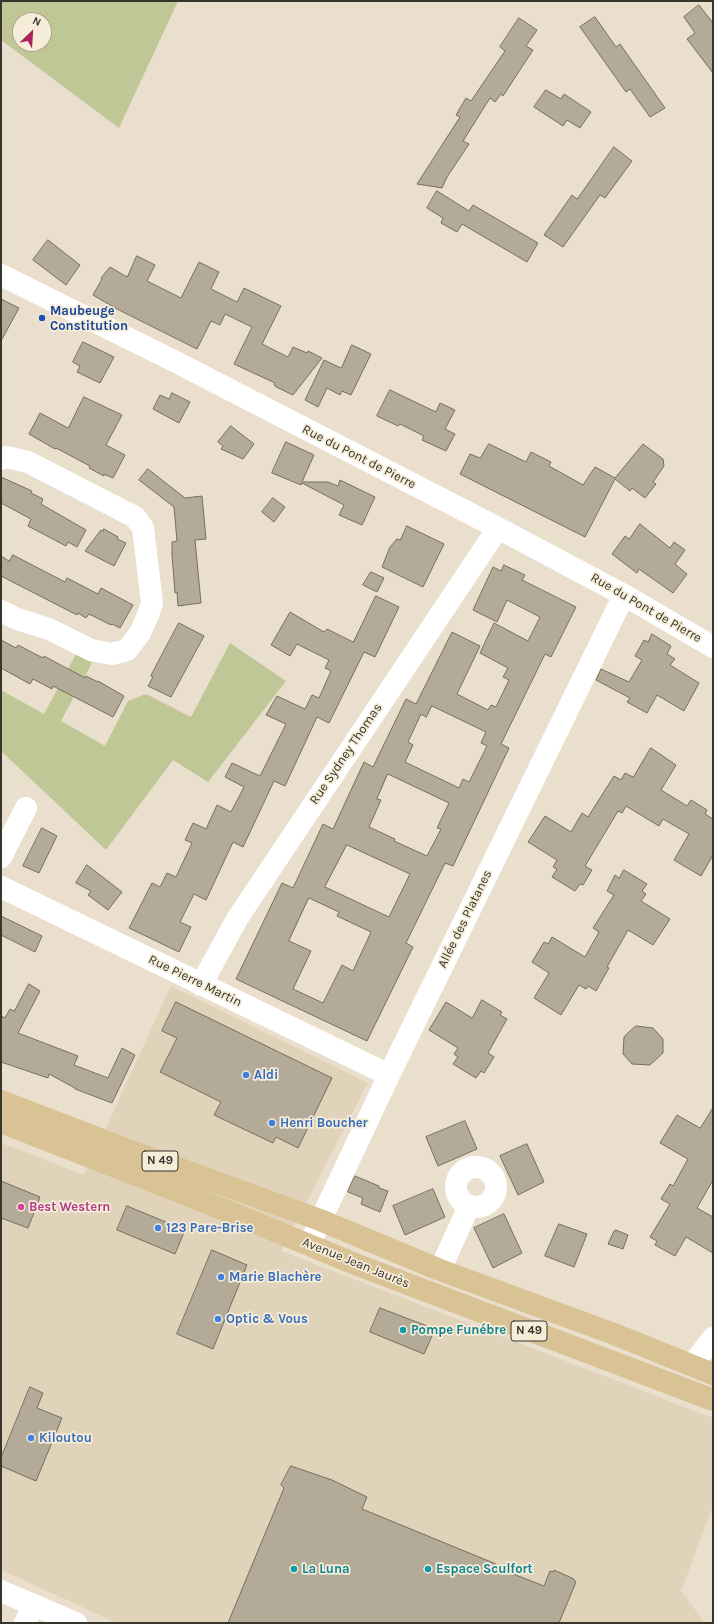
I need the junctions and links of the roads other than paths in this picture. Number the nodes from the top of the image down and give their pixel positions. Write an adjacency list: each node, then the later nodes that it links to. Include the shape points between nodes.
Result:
1 (1, 275): 3 (street, Rue du Pont de Pierre)
2 (1, 459): 5 (street, via 7,457 28,462 135,517 143,528 152,603 140,633 127,650 112,654 91,650 49,629 17,620)
3 (498, 528): 4 (street, Rue du Pont de Pierre); 10 (street, Rue Sydney Thomas, via 237,919)
4 (624, 594): 6 (street, Rue du Pont de Pierre); 11 (street, Allée des Platanes)
5 (1, 610)
6 (713, 647)
7 (26, 808): 8 (street)
8 (1, 857)
9 (1, 887): 10 (street, Rue Pierre Martin)
10 (201, 985): 11 (street, Rue Pierre Martin)
11 (389, 1075): 15 (street, Allée des Platanes)
12 (1, 1101): 15 (main road, Avenue Jean Jaurès / N 49)
13 (1, 1122): 16 (main road, Avenue Jean Jaurès / N 49)
14 (469, 1206): 17 (street)
15 (320, 1220): 16 (street, Allée des Platanes); 17 (main road, Avenue Jean Jaurès / N 49)
16 (309, 1245): 21 (main road, Avenue Jean Jaurès / N 49)
17 (440, 1270): 19 (main road, Avenue Jean Jaurès / N 49)
18 (713, 1338): 19 (street)
19 (692, 1365): 20 (main road, Avenue Jean Jaurès / N 49)
20 (713, 1374)
21 (713, 1400)
22 (1, 1591): 23 (street)
23 (30, 1614): 24 (street)
24 (76, 1623)

